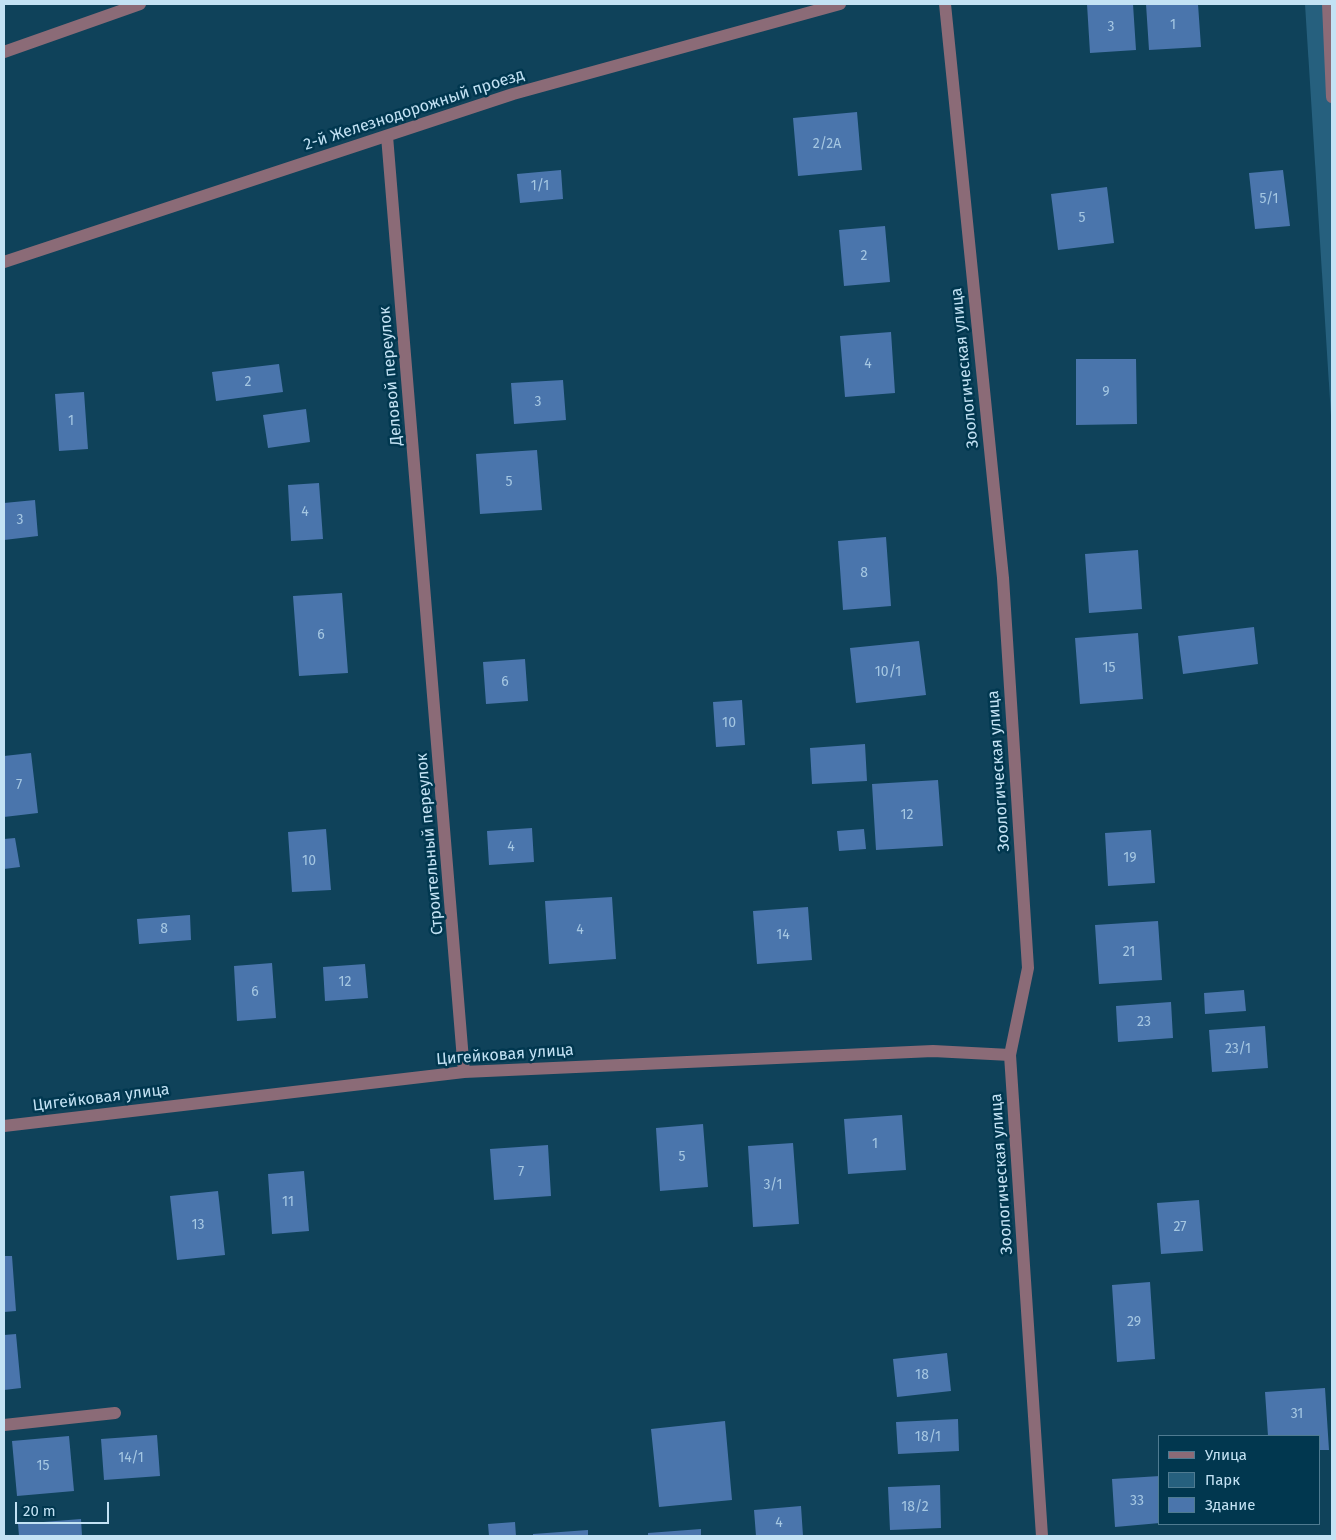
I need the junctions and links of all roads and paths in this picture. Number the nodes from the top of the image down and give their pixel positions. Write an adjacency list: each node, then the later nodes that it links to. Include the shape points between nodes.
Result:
1 (140, 4): 5 (street)
2 (840, 4): 7 (street, 2-й Железнодорожный проезд, via 513,94)
3 (945, 4): 10 (street, Зоологическая улица, via 1003,578 1028,968)
4 (1328, 4): 6 (street)
5 (4, 52)
6 (1332, 97)
7 (387, 136): 8 (street, 2-й Железнодорожный проезд); 9 (street, Деловой переулок)
8 (4, 262)
9 (428, 613): 11 (street, Строительный переулок)
10 (1010, 1056): 11 (street, Цигейковая улица, via 933,1051); 15 (street, Зоологическая улица)
11 (464, 1072): 12 (street, Цигейковая улица)
12 (4, 1126)
13 (115, 1413): 14 (street)
14 (4, 1425)
15 (1042, 1536)

